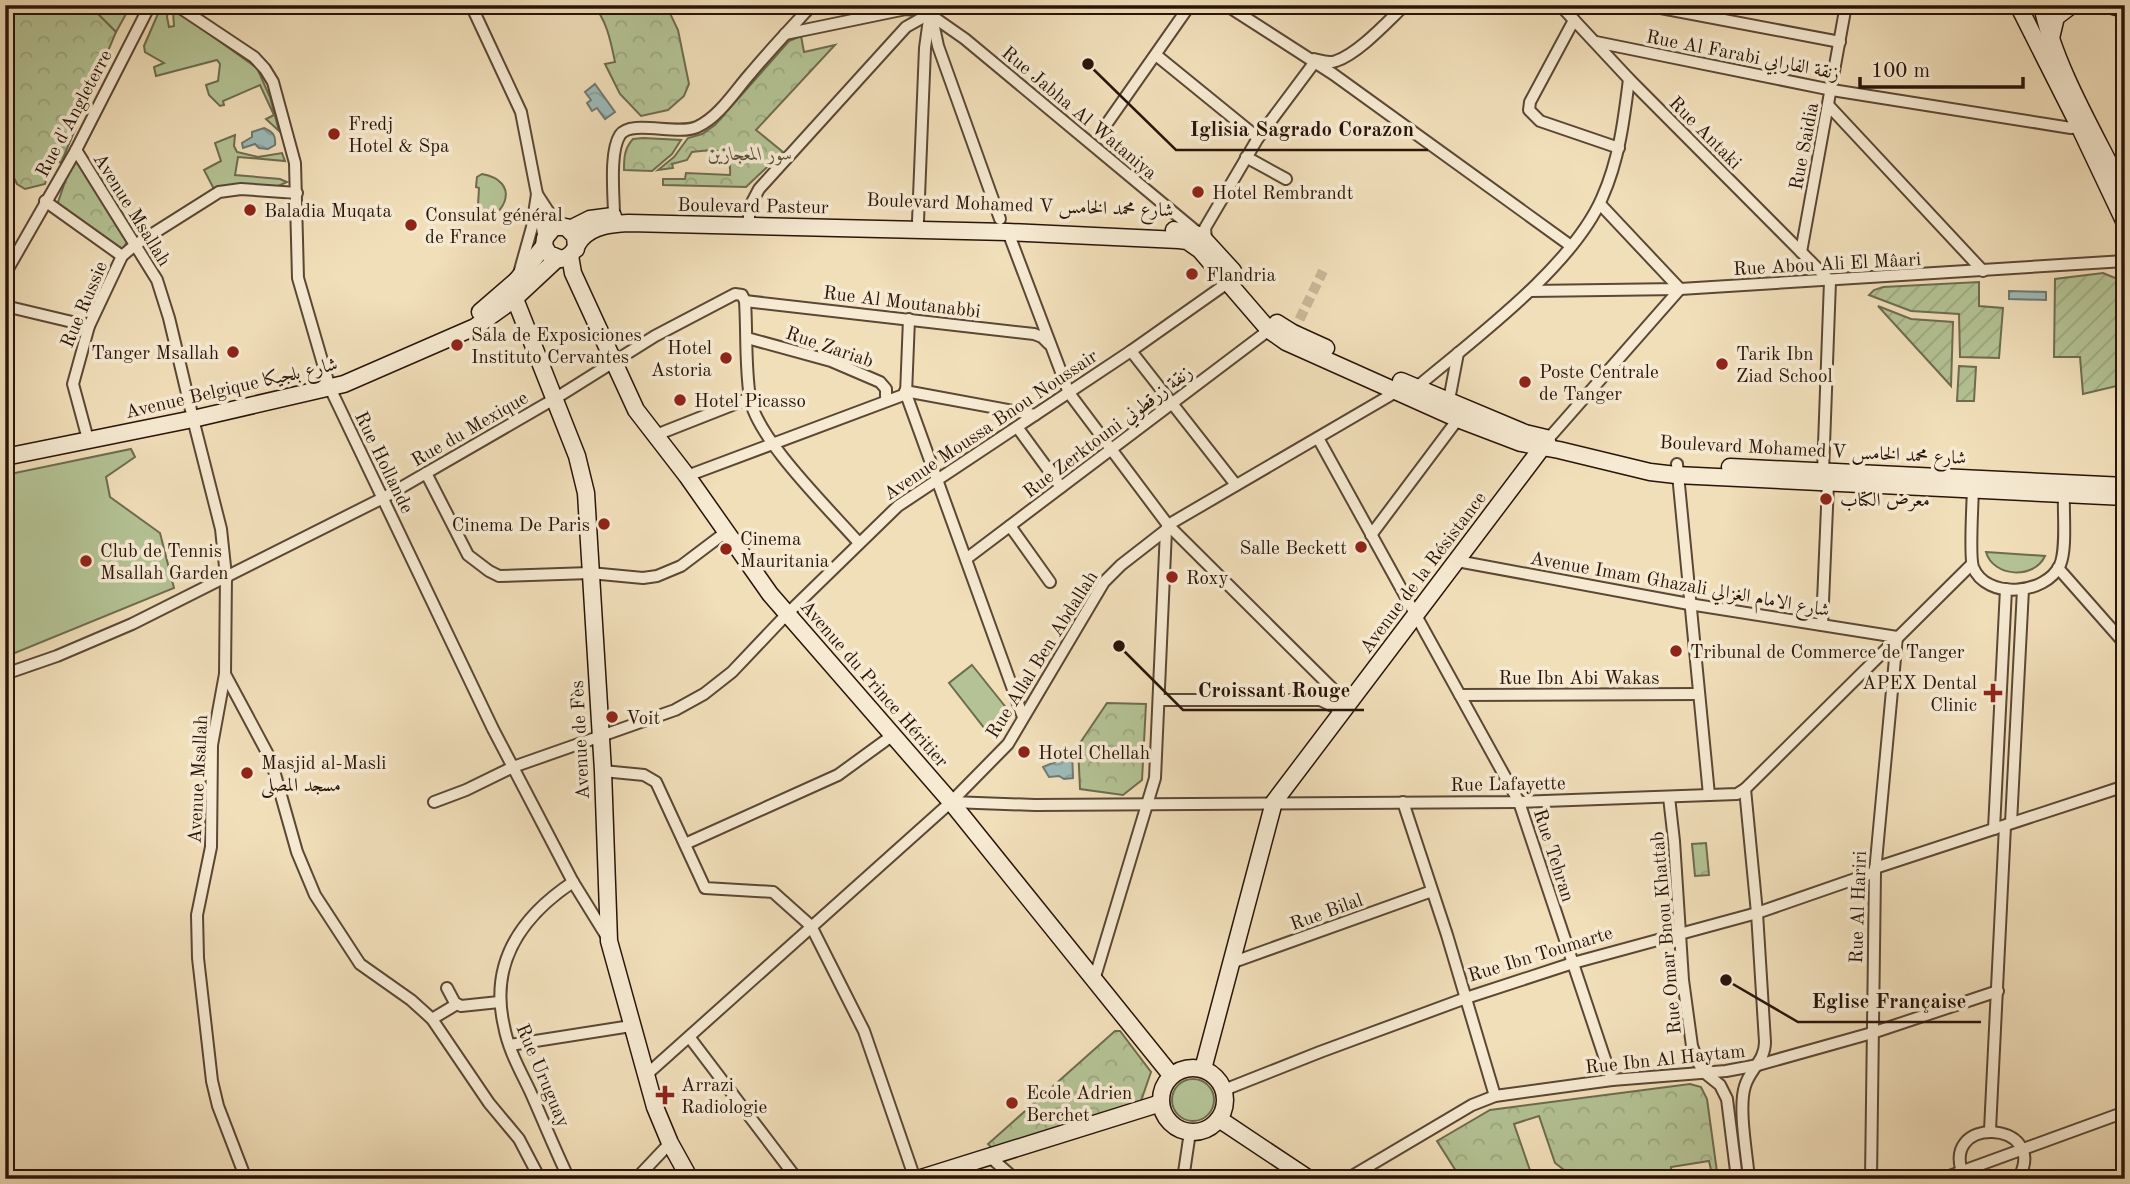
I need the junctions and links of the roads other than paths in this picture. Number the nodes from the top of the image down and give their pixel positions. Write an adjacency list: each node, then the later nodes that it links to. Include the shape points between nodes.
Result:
1 (150, 5): 33 (street, Rue d'Angleterre)
2 (176, 5): 36 (street, Rue Hollande, via 254,57 268,74 294,158)
3 (471, 5): 37 (street, via 521,112)
4 (812, 5): 19 (street)
5 (1190, 5): 23 (street)
6 (1226, 5): 24 (street)
7 (1405, 5): 24 (street, via 1364,43 1336,61)
8 (1560, 5): 18 (street, Rue Antaki)
9 (1645, 5): 22 (street)
10 (1846, 5): 22 (street, Rue Saidia)
11 (2018, 5): 12 (main road); 30 (main road)
12 (2028, 5)
13 (2042, 5): 20 (main road)
14 (2072, 5): 20 (main road, via 2056,17)
15 (2109, 5): 17 (main road)
16 (931, 9): 19 (street, via 906,9); 42 (street, via 906,27 759,189); 43 (street, via 925,48); 45 (street, via 938,46); 47 (street, Rue Jabha Al Wataniya)
17 (2125, 9)
18 (1574, 20): 21 (street, Rue Antaki); 32 (street, via 1529,110 1539,121)
19 (785, 34): 41 (street, via 698,126 685,130 632,127 623,132 618,139)
20 (2051, 40): 30 (main road)
21 (1596, 42): 26 (street, Rue Antaki); 27 (street, Rue Al Farabi زنقة الفارابي)
22 (1840, 42): 27 (street, Rue Saidia)
23 (1156, 55): 29 (street); 31 (street)
24 (1301, 55): 25 (street)
25 (1314, 63): 31 (street); 50 (street)
26 (1629, 79): 32 (street, Rue Allal Ben Abdallah); 51 (street, Rue Antaki)
27 (1832, 90): 28 (street, Rue Saidia); 30 (street, Rue Al Farabi زنقة الفارابي)
28 (1829, 106): 51 (street, Rue Saidia); 55 (street)
29 (1108, 122)
30 (2085, 127): 38 (main road); 44 (main road)
31 (1258, 138): 34 (street)
32 (1619, 148): 40 (street, Rue Allal Ben Abdallah)
33 (76, 149): 39 (street, Rue d'Angleterre); 49 (street, Avenue Msallah)
34 (1246, 157): 35 (street); 47 (street, via 1205,228)
35 (1286, 178)
36 (297, 193): 49 (street, Rue Russie, via 219,192); 73 (street, Rue Hollande, via 298,278)
37 (537, 194): 46 (street); 48 (street); 58 (street)
38 (2125, 195)
39 (46, 201): 53 (street); 56 (street, Rue d'Angleterre)
40 (1600, 204): 50 (street, Rue Allal Ben Abdallah); 60 (street)
41 (608, 216): 42 (main road, Boulevard Mohamed V شارع محمد الخامس); 46 (main road)
42 (749, 218): 43 (main road, Boulevard Mohamed V شارع محمد الخامس)
43 (918, 222): 47 (main road, Boulevard Mohamed V شارع محمد الخامس, via 1172,230)
44 (2125, 223)
45 (1004, 225): 52 (main road, Boulevard Pasteur, via 629,223 601,226 586,234); 57 (main road, Boulevard Pasteur, via 1179,240 1193,245); 69 (street)
46 (566, 228): 48 (main road, via 551,229); 52 (main road, via 577,240)
47 (1206, 239): 57 (main road, Boulevard Mohamed V شارع محمد الخامس)
48 (544, 244): 52 (main road, via 548,254); 58 (main road, Avenue Belgique شارع بلجيكا)
49 (135, 245): 53 (street, Rue Russie); 82 (street, Avenue Msallah, via 161,291)
50 (1570, 246): 61 (street, Rue Allal Ben Abdallah)
51 (1801, 252): 59 (street, Rue Antaki)
52 (568, 254): 62 (main road, Avenue Belgique شارع بلجيكا); 72 (main road, Avenue du Prince Héritier)
53 (122, 257): 66 (street, Rue Russie)
54 (2125, 261): 55 (street, Rue Abou Ali El Mâari)
55 (1983, 271): 59 (street, Rue Abou Ali El Mâari)
56 (5, 274)
57 (1229, 277): 67 (main road, Boulevard Mohamed V شارع محمد الخامس); 70 (street, Avenue Moussa Bnou Noussair); 74 (main road, Boulevard Mohamed V شارع محمد الخامس, via 1286,330)
58 (517, 280): 62 (main road); 73 (main road, Avenue Belgique شارع بلجيكا, via 451,330)
59 (1830, 281): 60 (street, Rue Abou Ali El Mâari); 97 (street)
60 (1680, 289): 61 (street, Rue Abou Ali El Mâari); 89 (street, Avenue de la Résistance)
61 (1530, 291): 71 (street, Rue Allal Ben Abdallah)
62 (515, 299): 73 (main road, Avenue Belgique شارع بلجيكا, via 439,345 344,384); 77 (main road, Avenue de Fès)
63 (746, 303): 65 (street, Rue Al Moutanabbi); 68 (street); 72 (street, Rue du Mexique, via 742,295 730,296)
64 (5, 306): 66 (street)
65 (908, 319): 69 (street, Rue Al Moutanabbi, via 1034,334); 75 (street)
66 (89, 326): 86 (street, Rue Russie, via 73,384)
67 (1269, 330): 74 (main road, Boulevard Mohamed V شارع محمد الخامس, via 1294,346); 81 (street, Rue Zerktouni زنقة زرقطوني)
68 (747, 338): 78 (street); 80 (street, Rue Zariab, via 831,361 881,383)
69 (1050, 345): 76 (street)
70 (1131, 351): 76 (street, Avenue Moussa Bnou Noussair); 81 (street)
71 (1458, 353): 74 (street, Rue Allal Ben Abdallah); 79 (street)
72 (613, 362): 77 (street, Rue du Mexique); 87 (main road, Avenue du Prince Héritier, via 636,410)
73 (328, 384): 82 (main road, Avenue Belgique شارع بلجيكا); 105 (street, Rue Hollande)
74 (1408, 388): 79 (main road, Boulevard Mohamed V شارع محمد الخامس); 84 (main road, Boulevard Mohamed V شارع محمد الخامس); 88 (street, Rue Allal Ben Abdallah)
75 (906, 393): 80 (street); 83 (street); 98 (street)
76 (1069, 393): 83 (street, Avenue Moussa Bnou Noussair); 92 (street)
77 (556, 398): 95 (street, Rue du Mexique); 115 (main road, Avenue de Fès, via 585,487)
78 (750, 398): 87 (street); 90 (street)
79 (1449, 400): 89 (main road, Boulevard Mohamed V شارع محمد الخامس)
80 (886, 401): 90 (street)
81 (1172, 403): 92 (street, Rue Zerktouni زنقة زرقطوني); 99 (street)
82 (192, 414): 86 (main road, Avenue Belgique شارع بلجيكا); 93 (main road, Avenue Belgique شارع بلجيكا); 116 (street, Avenue Msallah, via 221,528)
83 (1035, 415): 85 (street, Avenue Moussa Bnou Noussair)
84 (1458, 419): 89 (main road, Boulevard Mohamed V شارع محمد الخامس, via 1521,443); 109 (street)
85 (1017, 427): 98 (street, Avenue Moussa Bnou Noussair); 102 (street)
86 (86, 432): 91 (main road, Avenue Belgique شارع بلجيكا)
87 (656, 436): 96 (main road, Avenue du Prince Héritier)
88 (1318, 438): 99 (street, Rue Allal Ben Abdallah); 109 (street, Rue Tehran)
89 (1546, 442): 94 (main road, Boulevard Mohamed V شارع محمد الخامس, via 1650,472); 112 (main road, Avenue de la Résistance)
90 (772, 444): 96 (street); 110 (street)
91 (5, 448)
92 (1111, 449): 102 (street, Rue Zerktouni زنقة زرقطوني); 107 (street)
93 (5, 457)
94 (1676, 470): 97 (main road, Boulevard Mohamed V شارع محمد الخامس); 120 (street)
95 (426, 473): 105 (street, Rue du Mexique); 115 (street, via 468,555 489,572 499,576)
96 (687, 476): 108 (main road, Avenue du Prince Héritier)
97 (1825, 478): 100 (main road, Boulevard Mohamed V شارع محمد الخامس); 123 (street)
98 (938, 480): 110 (street, Avenue Moussa Bnou Noussair, via 898,506); 111 (street)
99 (1236, 485): 107 (street, Rue Allal Ben Abdallah)
100 (1973, 485): 101 (main road, Boulevard Mohamed V شارع محمد الخامس); 103 (main road, Boulevard Mohamed V شارع محمد الخامس); 113 (street)
101 (2125, 486)
102 (1062, 487): 106 (street, Rue Zerktouni زنقة زرقطوني)
103 (2064, 494): 104 (main road, Boulevard Mohamed V شارع محمد الخامس); 114 (street)
104 (2125, 497)
105 (383, 498): 116 (street, Rue du Mexique); 135 (street, Rue Hollande)
106 (1010, 526): 111 (street, Rue Zerktouni زنقة زرقطوني); 117 (street)
107 (1167, 528): 130 (street); 131 (street); 132 (street, Rue Allal Ben Abdallah, via 1104,582)
108 (726, 532): 115 (street, via 681,566 657,576 643,579); 121 (main road, Avenue du Prince Héritier)
109 (1371, 535): 122 (street, Rue Tehran)
110 (859, 543): 121 (street, Avenue Moussa Bnou Noussair)
111 (966, 559): 132 (street)
112 (1457, 561): 120 (street, Avenue Imam Ghazali شارع الامام الغزالي); 122 (main road, Avenue de la Résistance)
113 (1972, 564): 118 (street, via 1983,579); 124 (street)
114 (2058, 568): 119 (street, via 2047,579); 125 (street)
115 (590, 573): 133 (main road, Avenue de Fès)
116 (226, 576): 126 (street, Rue du Mexique, via 99,638); 127 (street, Avenue Msallah)
117 (1050, 582)
118 (2006, 589): 119 (street); 147 (street)
119 (2023, 589): 147 (street)
120 (1689, 604): 123 (street, Avenue Imam Ghazali شارع الامام الغزالي); 128 (street)
121 (787, 614): 133 (street, Avenue Moussa Bnou Noussair, via 732,672 704,694 676,710); 134 (main road, Avenue du Prince Héritier)
122 (1416, 616): 129 (street, Rue Tehran); 131 (main road, Avenue de la Résistance)
123 (1822, 625): 124 (street, Avenue Imam Ghazali شارع الامام الغزالي)
124 (1897, 637): 138 (street); 149 (street, Rue Al Hariri)
125 (2125, 643)
126 (5, 674)
127 (225, 674): 164 (street, via 271,760 297,852 315,895 359,964); 186 (street, Avenue Msallah, via 213,731 211,847 197,915 197,946 210,1073)
128 (1699, 694): 129 (street, Rue Ibn Abi Wakas); 139 (street)
129 (1460, 695): 145 (street, Rue Tehran)
130 (1158, 700): 131 (street, via 1320,700); 146 (street, via 1155,778)
131 (1346, 708): 143 (main road, Avenue de la Résistance)
132 (1023, 717): 142 (street, Rue Allal Ben Abdallah, via 998,755)
133 (601, 735): 135 (street, Avenue Moussa Bnou Noussair); 136 (main road, Avenue de Fès)
134 (893, 735): 142 (main road, Avenue du Prince Héritier); 148 (street, via 838,775)
135 (513, 767): 141 (street, Avenue Moussa Bnou Noussair); 150 (street, Rue Hollande)
136 (603, 771): 148 (street, via 653,779); 155 (main road, Avenue de Fès)
137 (2125, 786): 147 (street, Rue Ibn Toumarte)
138 (1745, 789): 139 (street, Rue Lafayette, via 1737,794); 152 (street)
139 (1709, 795): 140 (street, Rue Lafayette)
140 (1669, 797): 145 (street, Rue Lafayette); 154 (street, Rue Omar Bnou Khattab)
141 (434, 802)
142 (951, 802): 146 (street, Rue Lafayette); 153 (street, Rue Allal Ben Abdallah); 158 (main road, Avenue du Prince Héritier)
143 (1274, 802): 144 (street, Rue Lafayette); 146 (street, Rue Lafayette); 156 (main road, Avenue de la Résistance)
144 (1403, 802): 145 (street, Rue Lafayette); 151 (street)
145 (1519, 802): 157 (street, Rue Tehran)
146 (1148, 804): 158 (street)
147 (2003, 826): 149 (street, Rue Ibn Toumarte); 160 (street)
148 (685, 844): 153 (street, via 705,888 773,892)
149 (1875, 870): 152 (street, Rue Ibn Toumarte); 166 (street, Rue Al Hariri)
150 (573, 883): 155 (street, Rue Hollande); 162 (street, Rue Uruguay, via 544,904 518,933)
151 (1432, 891): 156 (street, Rue Bilal); 161 (street)
152 (1757, 913): 154 (street, Rue Ibn Toumarte); 169 (street, via 1765,1042)
153 (811, 926): 167 (street, Rue Allal Ben Abdallah); 192 (street, via 864,1031)
154 (1679, 933): 157 (street, Rue Ibn Toumarte); 171 (street, Rue Omar Bnou Khattab, via 1692,1046)
155 (609, 941): 165 (main road, Avenue de Fès)
156 (1231, 963): 170 (main road, Avenue de la Résistance)
157 (1573, 963): 161 (street, Rue Ibn Toumarte); 174 (street, Rue Tehran)
158 (1094, 980): 172 (main road, Avenue du Prince Héritier)
159 (447, 988): 163 (street)
160 (1998, 991): 166 (street, Rue Ibn Al Haytam); 180 (street)
161 (1466, 998): 175 (street, Rue Ibn Toumarte); 176 (street)
162 (499, 1002): 163 (street); 168 (street, Rue Uruguay)
163 (457, 1004): 164 (street)
164 (432, 1019): 187 (street, via 519,1139)
165 (631, 1026): 168 (street); 173 (main road, Avenue de Fès)
166 (1872, 1033): 169 (street, Rue Ibn Al Haytam); 199 (street, Rue Al Hariri)
167 (690, 1038): 173 (street, Rue Allal Ben Abdallah); 191 (street)
168 (510, 1045): 188 (street, Rue Uruguay)
169 (1758, 1066): 171 (street, Rue Ibn Al Haytam); 198 (street, via 1744,1089)
170 (1203, 1069): 172 (main road, via 1183,1069); 175 (main road)
171 (1705, 1073): 174 (street, Rue Ibn Al Haytam); 197 (street, Rue Omar Bnou Khattab, via 1720,1085 1727,1100)
172 (1171, 1075): 177 (main road)
173 (645, 1076): 182 (main road, Avenue de Fès)
174 (1612, 1080): 176 (street, Rue Ibn Al Haytam)
175 (1224, 1090): 179 (main road)
176 (1494, 1096): 196 (street, Rue Ibn Al Haytam)
177 (1161, 1103): 181 (main road, via 1170,1122); 184 (main road)
178 (2125, 1112): 183 (street)
179 (1219, 1119): 181 (main road, via 1211,1127); 195 (main road)
180 (1990, 1130): 183 (street, via 2010,1136); 185 (street, via 1966,1143 1960,1161)
181 (1190, 1132): 194 (street)
182 (670, 1143): 189 (street); 190 (main road, Avenue de Fès)
183 (2021, 1150): 185 (street); 201 (street)
184 (989, 1156): 192 (main road); 193 (street)
185 (1963, 1175): 200 (street)
186 (246, 1179)
187 (540, 1179)
188 (569, 1179)
189 (636, 1179)
190 (690, 1179)
191 (797, 1179)
192 (917, 1179)
193 (1015, 1179)
194 (1183, 1179)
195 (1309, 1179)
196 (1347, 1179)
197 (1737, 1179)
198 (1749, 1179)
199 (1871, 1179)
200 (1941, 1179)
201 (2018, 1179)

